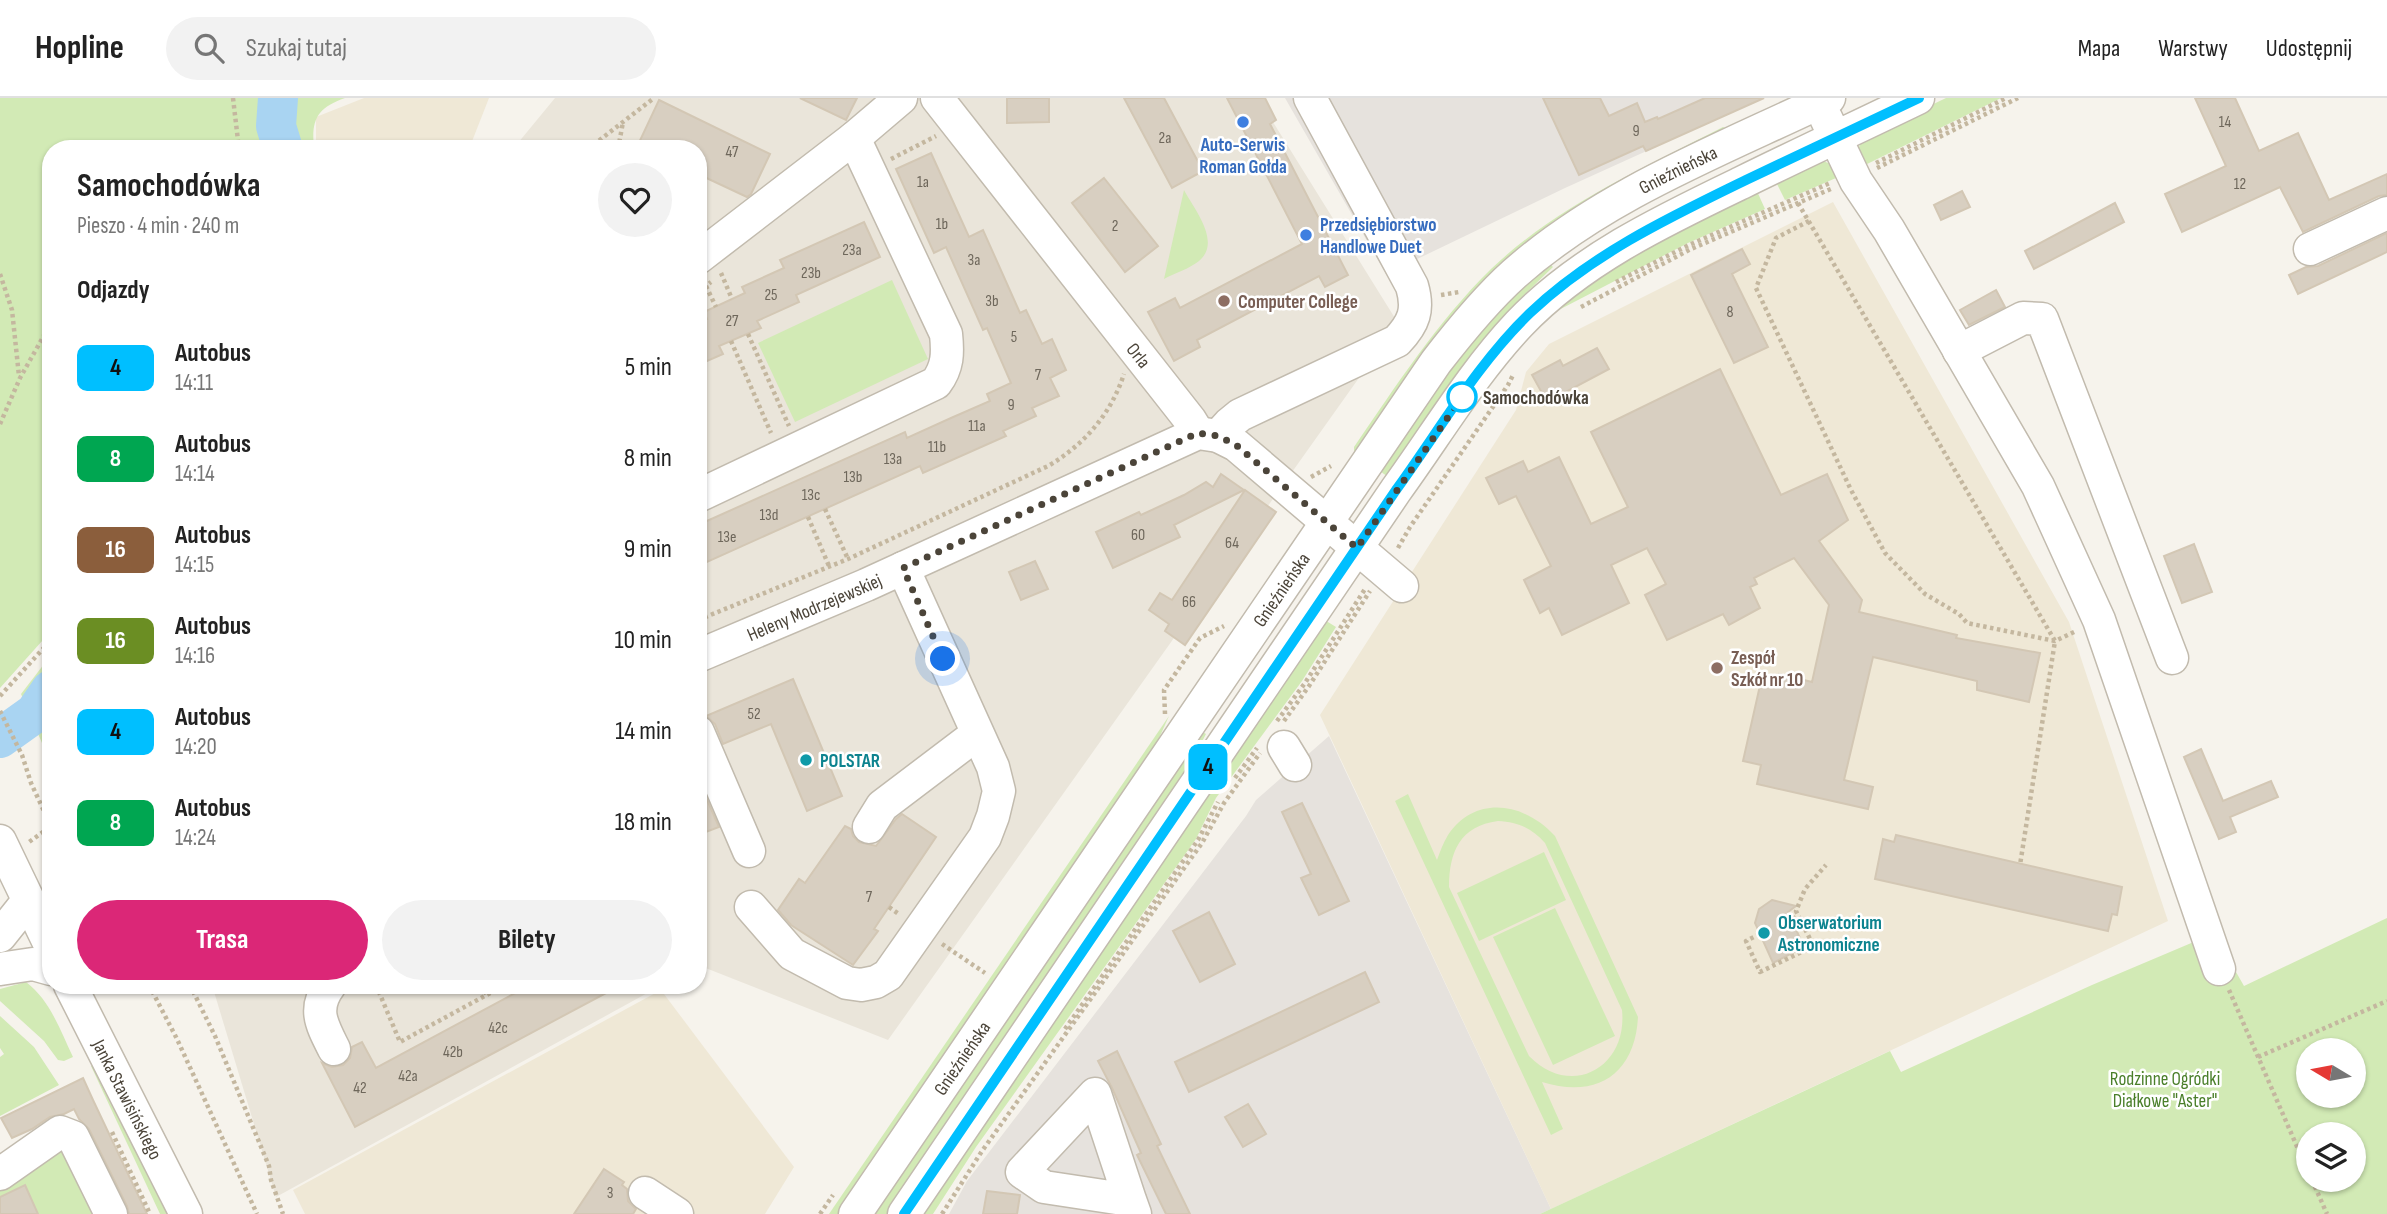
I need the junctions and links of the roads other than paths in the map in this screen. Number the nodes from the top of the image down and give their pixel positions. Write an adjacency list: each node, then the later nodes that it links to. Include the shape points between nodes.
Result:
1 (901, 98): 6 (street)
2 (1310, 98): 12 (street, Heleny Modrzejewskiej, via 1412,286 1416,300 1411,326 1397,341)
3 (1919, 98): 7 (street, Gnieźnieńska)
4 (1821, 100): 7 (street); 14 (street, Gnieźnieńska, via 1607,206 1516,273 1436,362)
5 (951, 112): 12 (street, Orla, via 1190,420)
6 (854, 138): 10 (street); 13 (street, via 946,334 944,373 936,383)
7 (1836, 138): 11 (street, via 1856,180); 15 (street, Gnieźnieńska, via 1675,216 1563,284 1485,365)
8 (2387, 213): 9 (street)
9 (2310, 249)
10 (709, 272)
11 (1959, 351): 19 (street, via 2023,318 2042,319); 30 (street, via 2038,486 2099,620)
12 (1208, 434): 14 (street, Orla, via 1236,445); 16 (street, Heleny Modrzejewskiej)
13 (707, 492)
14 (1326, 522): 15 (street, Orla); 39 (street, Gnieźnieńska)
15 (1357, 548): 17 (street, Orla); 40 (street, Gnieźnieńska)
16 (903, 568): 18 (street, Heleny Modrzejewskiej); 20 (street)
17 (1397, 573)
18 (707, 652)
19 (2172, 658)
20 (977, 734): 22 (street, via 882,806); 26 (street, via 999,791 993,816 985,837 888,975 862,985 847,983 792,954)
21 (707, 753): 24 (street)
22 (869, 827)
23 (13, 843): 25 (street)
24 (749, 851)
25 (39, 901): 27 (street)
26 (751, 907)
27 (0, 936)
28 (42, 966): 29 (street)
29 (0, 969)
30 (2219, 969)
31 (75, 994): 37 (street, Janka Stawisińskiego)
32 (325, 994): 33 (street, via 321,1024)
33 (334, 1049)
34 (0, 1174): 36 (street, via 60,1132 69,1133)
35 (645, 1193): 38 (street)
36 (111, 1214)
37 (186, 1214)
38 (677, 1214)
39 (855, 1214)
40 (904, 1214)

